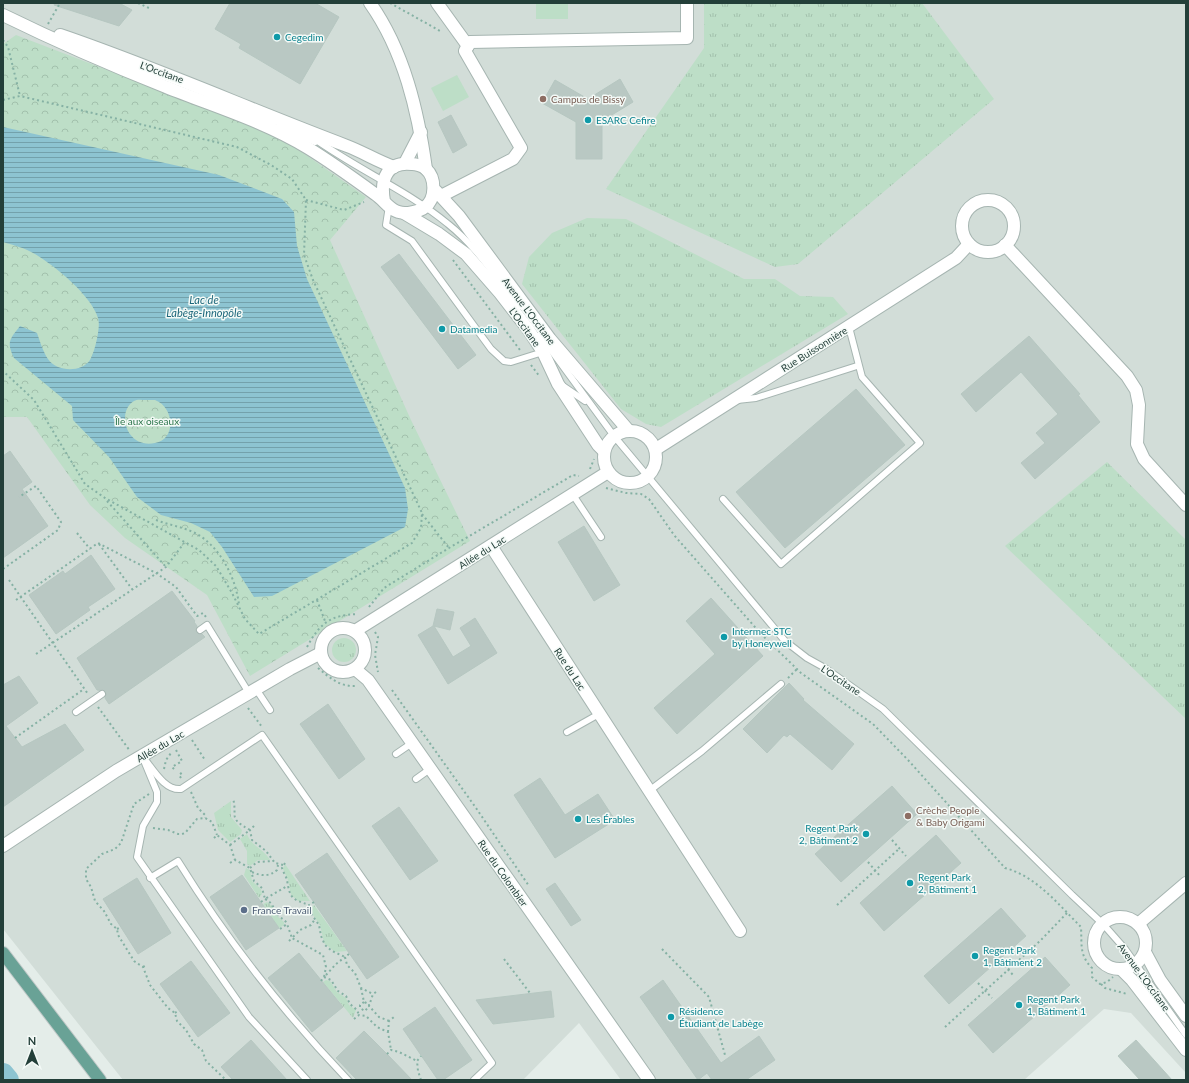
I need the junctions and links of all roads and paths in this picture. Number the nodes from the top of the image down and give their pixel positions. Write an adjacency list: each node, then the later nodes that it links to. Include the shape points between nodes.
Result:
1 (60, 3): 10 (path)
2 (138, 3): 7 (path)
3 (390, 3): 11 (path)
4 (437, 3): 13 (street)
5 (687, 3): 13 (street, via 687,38 481,41 470,42)
6 (374, 5): 18 (street, via 399,54)
7 (151, 9)
8 (3, 15): 9 (street, L'Occitane)
9 (17, 22): 10 (street, L'Occitane); 14 (street, L'Occitane, via 62,44)
10 (44, 30): 17 (street, L'Occitane, via 189,82)
11 (443, 33)
12 (3, 40): 15 (path, via 8,47)
13 (468, 46): 23 (street, via 465,51 521,148 513,159)
14 (137, 74): 19 (lane, L'Occitane, via 178,86); 26 (street, L'Occitane, via 307,148)
15 (20, 96): 16 (path); 24 (path, via 237,147 292,179)
16 (3, 100)
17 (303, 130): 19 (lane, L'Occitane); 20 (street, L'Occitane, via 348,146 375,161)
18 (421, 132): 20 (street); 21 (street)
19 (326, 147): 22 (lane, Avenue L'Occitane)
20 (399, 165): 21 (street, L'Occitane, via 416,164); 22 (street, via 387,172)
21 (426, 169): 23 (street)
22 (383, 181): 26 (street); 27 (lane, Avenue L'Occitane)
23 (437, 192): 27 (street); 43 (street, Avenue L'Occitane, via 459,216 550,340)
24 (306, 200): 25 (path, via 344,210); 55 (path, via 304,254 313,280)
25 (365, 201)
26 (386, 204): 28 (street, L'Occitane); 36 (lane, via 386,224 412,241 491,349 504,361 511,362)
27 (426, 207): 28 (street); 32 (lane, Avenue L'Occitane, via 450,225)
28 (404, 213): 33 (street, Avenue L'Occitane, via 466,254)
29 (969, 244): 30 (street, via 988,252); 30 (street, via 963,235 965,214 971,207 989,200 1004,206 1013,221 1013,230); 34 (street, Rue Buissonnière, via 956,258)
30 (1005, 245): 54 (street, via 1127,376 1136,390 1139,405 1137,444 1144,459)
31 (450, 256): 36 (path)
32 (490, 271): 33 (lane, Avenue L'Occitane); 42 (lane, Avenue L'Occitane)
33 (500, 293): 35 (street, L'Occitane)
34 (849, 327): 37 (lane); 41 (street, Rue Buissonnière)
35 (543, 352): 36 (lane); 40 (street, L'Occitane)
36 (526, 357): 39 (path)
37 (857, 366): 41 (lane, via 756,398); 53 (lane, via 862,377 920,443 781,564)
38 (3, 371): 52 (path, via 34,400 85,484)
39 (543, 381)
40 (558, 384): 42 (lane, Avenue L'Occitane); 46 (street, via 598,445)
41 (733, 400): 45 (street, Rue Buissonnière)
42 (591, 406): 44 (lane, Avenue L'Occitane)
43 (628, 430): 44 (street); 45 (street, via 646,435)
44 (614, 436): 46 (street); 48 (lane, Avenue L'Occitane)
45 (656, 449): 48 (street, via 656,464)
46 (599, 453): 47 (street, via 604,458); 49 (path, via 594,460)
47 (608, 472): 48 (street, via 623,482 632,483); 49 (street, Allée du Lac)
48 (648, 476): 131 (lane, L'Occitane, via 785,641 883,709)
49 (590, 479): 50 (street, Allée du Lac); 62 (path, via 573,475); 82 (path, via 596,489 610,488 641,494 649,499 674,535 700,565 761,634)
50 (573, 495): 58 (lane); 61 (street, Allée du Lac)
51 (19, 497): 65 (path, via 36,486 61,522 58,530)
52 (105, 498): 60 (path); 64 (path)
53 (723, 499)
54 (1186, 505)
55 (422, 513): 62 (path); 71 (path, via 421,528 412,543)
56 (156, 520): 72 (path, via 196,533 210,544 232,577)
57 (77, 533): 63 (path)
58 (601, 538)
59 (98, 543): 63 (path); 66 (path); 68 (path)
60 (184, 543): 64 (path); 72 (path, via 199,550 216,566)
61 (491, 546): 77 (street, Allée du Lac); 90 (street, Rue du Lac)
62 (449, 548): 73 (path, via 384,588)
63 (90, 549): 69 (path)
64 (166, 567): 66 (path)
65 (3, 569)
66 (156, 573): 68 (path); 75 (path, via 176,587 197,616 203,613)
67 (9, 580): 69 (path)
68 (132, 589): 78 (path)
69 (21, 597): 70 (path); 78 (path)
70 (16, 600)
71 (317, 600): 72 (path, via 259,634 245,619); 74 (path, via 325,621 341,614)
72 (240, 608)
73 (364, 611)
74 (360, 614)
75 (207, 619)
76 (200, 630): 85 (lane, via 207,625)
77 (355, 631): 79 (street, via 341,628 328,634 321,646); 81 (street, via 360,636 365,650 364,657)
78 (52, 643): 80 (path); 84 (path)
79 (321, 653): 81 (street, via 334,670 341,672); 85 (street, Allée du Lac)
80 (36, 654)
81 (355, 668): 95 (street, Rue du Colombier, via 368,680)
82 (797, 669): 83 (path); 144 (path, via 872,724 908,760 1005,868 1019,871 1030,878)
83 (781, 684): 108 (lane, via 702,751)
84 (84, 689): 87 (path); 93 (path)
85 (249, 693): 88 (lane); 91 (path); 99 (street, Allée du Lac)
86 (102, 694): 87 (lane)
87 (93, 701): 89 (lane); 99 (path)
88 (270, 710)
89 (76, 712)
90 (599, 714): 92 (lane); 108 (street, Rue du Lac)
91 (264, 730)
92 (567, 732)
93 (15, 738)
94 (187, 743): 100 (path, via 192,740)
95 (412, 743): 98 (lane); 102 (street, Rue du Colombier)
96 (182, 747): 97 (path)
97 (176, 750): 101 (path, via 182,761 172,767); 104 (path, via 166,760)
98 (396, 754)
99 (137, 756): 121 (street, Allée du Lac); 134 (lane, via 154,783 158,797 156,806 143,826 137,857); 206 (lane, via 171,788 181,789 262,735 492,1063)
100 (205, 760)
101 (174, 769)
102 (430, 769): 105 (lane); 207 (street, Rue du Colombier)
103 (184, 771): 106 (path, via 180,775)
104 (164, 772)
105 (416, 779)
106 (184, 782)
107 (151, 791): 111 (path, via 151,794 134,804)
108 (649, 791): 152 (street, Rue du Lac)
109 (191, 792): 112 (path)
110 (233, 798): 116 (path, via 235,818 238,823)
111 (129, 818): 113 (path); 138 (path, via 121,843 116,849 102,854 86,869 86,879)
112 (205, 818): 114 (path, via 197,819 182,834); 117 (path, via 212,822)
113 (134, 820)
114 (149, 826)
115 (254, 826): 116 (path)
116 (250, 830): 120 (path); 125 (path, via 252,840 266,851)
117 (217, 835): 118 (path); 120 (path)
118 (214, 838)
119 (892, 840): 122 (path)
120 (230, 845): 124 (path)
121 (3, 846)
122 (900, 848): 123 (path); 130 (path)
123 (906, 856)
124 (235, 860): 127 (path); 129 (path)
125 (273, 861): 128 (path); 129 (path, via 257,862)
126 (868, 862): 130 (path)
127 (230, 864)
128 (278, 864): 132 (path, via 277,870 272,874 261,875); 137 (path, via 284,864 282,868)
129 (250, 868): 132 (path)
130 (875, 870): 133 (path); 143 (path)
131 (1047, 871): 147 (lane, Avenue L'Occitane)
132 (252, 872): 139 (path, via 254,881 262,888)
133 (880, 876)
134 (150, 878): 203 (lane, via 249,1017); 204 (lane, via 178,861 252,970 319,1050)
135 (1186, 882): 148 (street)
136 (94, 885): 138 (path)
137 (287, 886): 139 (path); 142 (path, via 293,898)
138 (91, 887): 150 (path, via 95,901)
139 (265, 899): 140 (path); 146 (path, via 272,903 278,915 285,919)
140 (261, 902)
141 (314, 902): 142 (path)
142 (309, 905): 145 (path)
143 (837, 905)
144 (1067, 913): 165 (path); 171 (path, via 1081,927 1080,944 1083,957 1092,968 1092,977)
145 (315, 919): 153 (path, via 311,925 300,930); 159 (path, via 325,945 332,952)
146 (287, 924): 151 (path); 153 (path)
147 (1103, 924): 148 (street, via 1113,918 1122,917); 162 (lane, Avenue L'Occitane); 166 (street, via 1095,934 1097,954)
148 (1138, 924): 156 (street, via 1146,939)
149 (121, 927): 150 (path)
150 (117, 929): 164 (path, via 134,962)
151 (280, 929)
152 (740, 932)
153 (292, 938): 154 (path); 168 (path, via 323,954 326,967)
154 (289, 941)
155 (662, 949): 198 (path, via 710,997)
156 (1145, 952): 162 (street); 188 (street, Avenue L'Occitane, via 1160,980)
157 (3, 953): 201 (main road)
158 (349, 954): 159 (path)
159 (345, 957): 168 (path); 172 (path)
160 (504, 959): 175 (path)
161 (1001, 962): 165 (path)
162 (1137, 964): 166 (street); 194 (lane, Avenue L'Occitane)
163 (146, 965): 164 (path)
164 (143, 967): 185 (path, via 152,988)
165 (1008, 970): 167 (path); 173 (path)
166 (1119, 973): 171 (path); 196 (street, Avenue L'Occitane, via 1132,980)
167 (1014, 976)
168 (324, 977): 169 (path); 182 (path, via 331,980 338,991)
169 (321, 981)
170 (978, 983): 173 (path)
171 (1100, 984): 177 (path, via 1105,988)
172 (361, 988): 176 (path); 179 (path)
173 (985, 990): 178 (path); 192 (path)
174 (376, 992): 176 (path)
175 (530, 993)
176 (373, 994): 181 (path)
177 (1134, 996)
178 (992, 998)
179 (364, 1002): 180 (path); 181 (path)
180 (360, 1005): 182 (path); 184 (path)
181 (369, 1006): 184 (path); 191 (path, via 380,1017)
182 (355, 1007): 186 (path)
183 (179, 1010): 185 (path)
184 (365, 1012): 187 (path)
185 (175, 1013): 202 (path, via 177,1021 194,1044 202,1050 206,1061)
186 (359, 1015): 187 (path); 190 (path)
187 (366, 1016): 193 (path, via 376,1027)
188 (1186, 1016)
189 (394, 1017): 191 (path)
190 (354, 1019)
191 (389, 1021): 193 (path)
192 (945, 1027)
193 (388, 1032): 195 (path)
194 (1186, 1035)
195 (391, 1050): 197 (path); 200 (path)
196 (1186, 1050)
197 (387, 1054)
198 (725, 1055)
199 (421, 1056): 200 (path)
200 (417, 1061): 205 (path)
201 (100, 1080)
202 (226, 1080)
203 (307, 1080)
204 (348, 1080)
205 (421, 1080)
206 (474, 1080)
207 (649, 1080)

